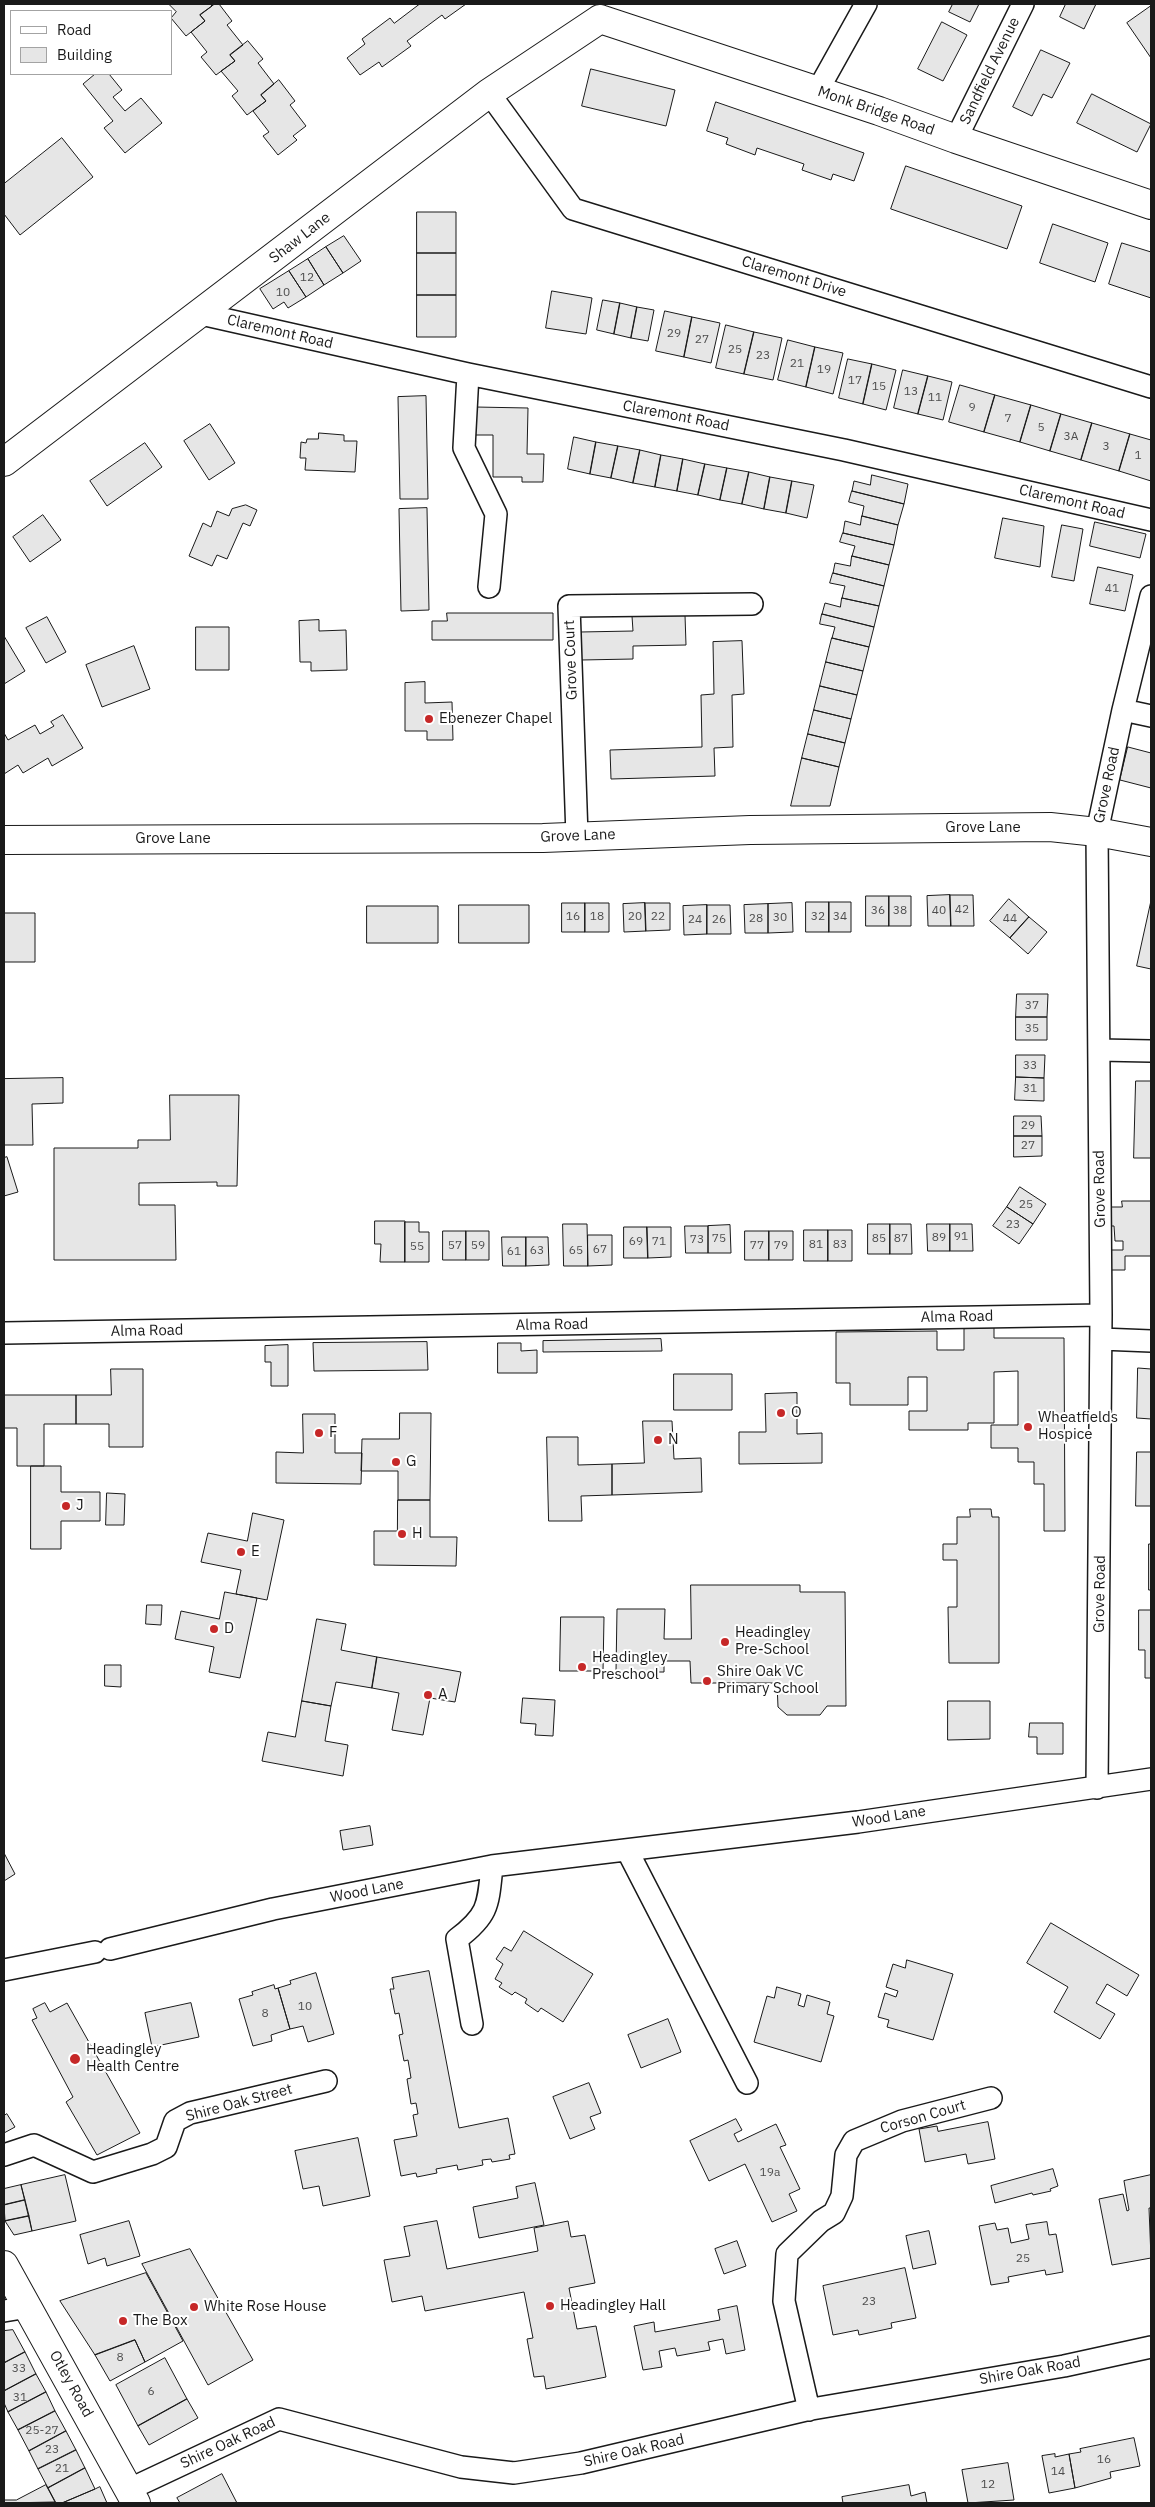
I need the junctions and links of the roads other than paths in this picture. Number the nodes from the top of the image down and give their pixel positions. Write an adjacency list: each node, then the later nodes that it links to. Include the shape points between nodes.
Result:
1 (866, 4): 4 (street)
2 (1023, 4): 6 (street, Sandfield Avenue)
3 (591, 12): 4 (main road, Monk Bridge Road); 5 (main road, Shaw Lane)
4 (818, 90): 6 (main road, Monk Bridge Road)
5 (489, 93): 8 (main road, Shaw Lane); 10 (street, Claremont Drive, via 573,209)
6 (956, 139): 7 (main road, Monk Bridge Road)
7 (1151, 205)
8 (201, 314): 9 (street, Claremont Road); 11 (main road, Shaw Lane)
9 (468, 374): 12 (street, Claremont Road, via 844,450); 13 (street, via 464,448 496,514)
10 (1151, 387)
11 (4, 462)
12 (1151, 520)
13 (489, 588)
14 (1151, 596): 16 (street, Grove Road)
15 (752, 604): 19 (street, Grove Court, via 570,606)
16 (1123, 710): 17 (street); 18 (street, Grove Road)
17 (1151, 716)
18 (1096, 832): 19 (main road, Grove Lane, via 1050,828 750,830); 21 (main road, Grove Lane); 22 (street, Grove Road)
19 (577, 836): 20 (main road, Grove Lane)
20 (4, 840)
21 (1151, 842)
22 (1099, 1050): 23 (street); 24 (street, Grove Road)
23 (1151, 1051)
24 (1101, 1315): 25 (street, Alma Road); 26 (street, Grove Road)
25 (4, 1333)
26 (1101, 1339): 27 (street); 29 (street, Grove Road)
27 (1151, 1341)
28 (1151, 1779): 29 (street, Wood Lane)
29 (1098, 1788): 30 (street, Wood Lane)
30 (627, 1850): 31 (street, Wood Lane); 35 (street)
31 (492, 1866): 32 (street, Wood Lane, via 273,1909 103,1951); 33 (street, via 489,1899 482,1918 457,1939)
32 (4, 1970)
33 (472, 2024)
34 (326, 2081): 37 (street, Shire Oak Street, via 190,2113 175,2121 166,2147 93,2172 34,2145)
35 (747, 2083)
36 (991, 2098): 41 (street, Corson Court, via 902,2121 854,2141 846,2155 842,2196 834,2213 821,2221 787,2254 784,2301)
37 (4, 2155)
38 (4, 2265): 39 (main road, Otley Road)
39 (16, 2309): 42 (main road, Otley Road)
40 (1151, 2346): 41 (street, Shire Oak Road, via 1064,2366)
41 (809, 2410): 42 (street, Shire Oak Road, via 581,2463 514,2473 461,2467 280,2419)
42 (133, 2496)

